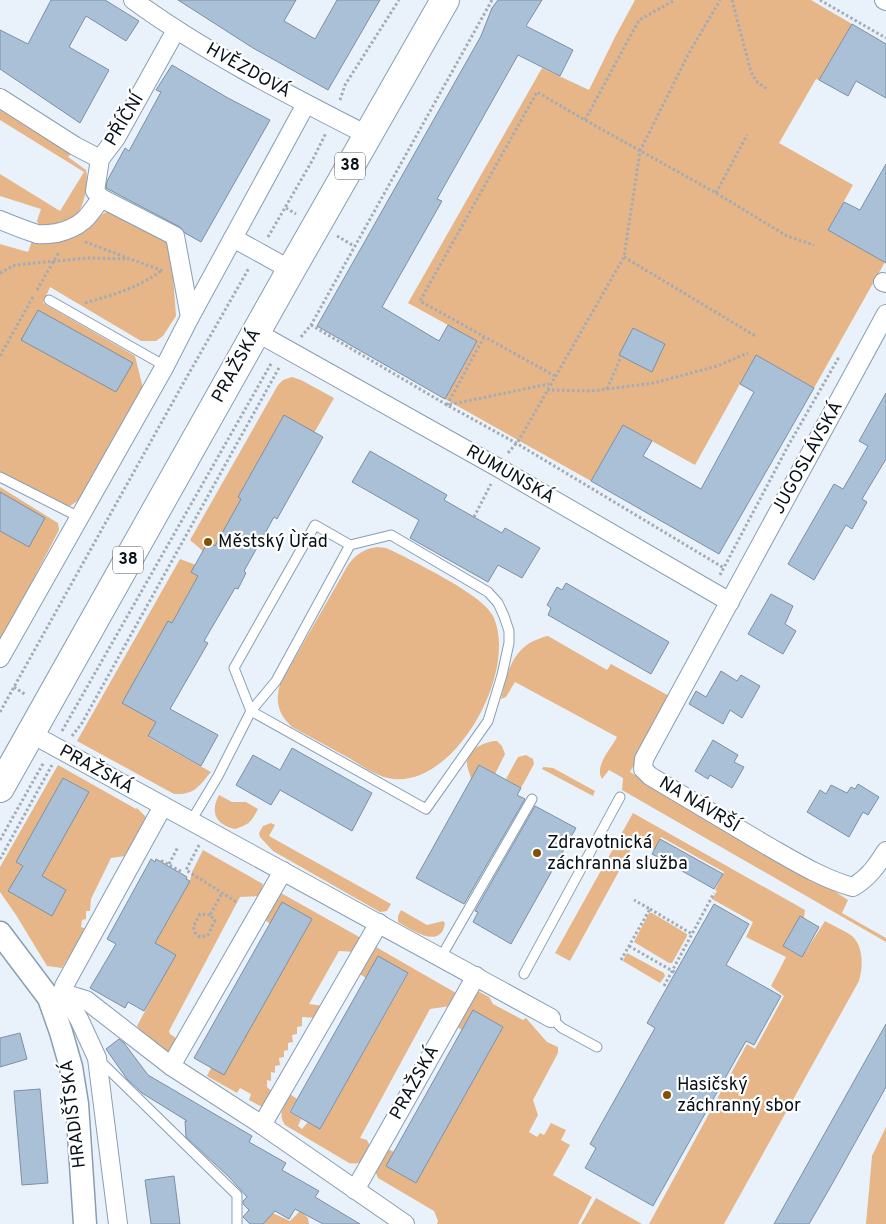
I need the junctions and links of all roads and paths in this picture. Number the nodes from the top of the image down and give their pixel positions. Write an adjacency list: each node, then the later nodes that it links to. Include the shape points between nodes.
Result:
1 (133, 0): 8 (street, HVĚZDOVÁ)
2 (446, 0): 14 (main road, PRAŽSKÁ / 38)
3 (492, 0): 36 (path)
4 (675, 0): 13 (path, via 639,20)
5 (720, 0): 16 (path)
6 (732, 0): 10 (path, via 751,72 756,81)
7 (820, 0): 9 (path)
8 (176, 30): 12 (street, HVĚZDOVÁ); 17 (street, PŘÍČNÍ, via 116,138)
9 (886, 38)
10 (768, 90)
11 (0, 98): 17 (street, PŘÍČNÍ)
12 (306, 104): 14 (street, HVĚZDOVÁ); 22 (street)
13 (585, 120): 16 (path); 38 (path, via 537,92 420,301)
14 (367, 135): 29 (main road, PRAŽSKÁ / 38)
15 (747, 135): 18 (path)
16 (640, 151): 18 (path); 26 (path)
17 (100, 159): 19 (street, via 95,191)
18 (716, 193): 24 (path, via 787,236)
19 (101, 198): 21 (street, via 91,214 75,227 49,234 39,234); 35 (street, via 174,236)
20 (286, 208): 25 (path)
21 (0, 220)
22 (233, 238): 25 (street); 35 (street)
23 (80, 240): 27 (path)
24 (814, 245)
25 (259, 252): 29 (street); 62 (path)
26 (624, 257): 39 (path); 45 (path)
27 (131, 259): 28 (path); 31 (path, via 88,258 15,265)
28 (162, 270): 30 (path); 33 (path, via 126,291)
29 (291, 270): 37 (main road, PRAŽSKÁ / 38)
30 (167, 272)
31 (0, 273)
32 (49, 300): 44 (lane)
33 (82, 304)
34 (886, 314): 59 (street, JUGOSLÁVSKÁ)
35 (190, 317): 44 (street)
36 (310, 325): 40 (path); 49 (path)
37 (256, 332): 40 (street, RUMUNSKÁ); 63 (main road, PRAŽSKÁ / 38)
38 (484, 336): 45 (path); 49 (path)
39 (757, 337)
40 (289, 351): 51 (street, RUMUNSKÁ); 64 (path, via 82,723); 64 (path, via 271,362)
41 (748, 353): 47 (path, via 717,366 654,383)
42 (841, 353): 57 (path)
43 (620, 359): 47 (path)
44 (165, 366): 54 (street)
45 (555, 376): 46 (path)
46 (550, 384): 48 (path); 49 (path)
47 (606, 389): 48 (path)
48 (547, 390): 50 (path)
49 (447, 405): 50 (path)
50 (516, 443): 51 (path); 57 (path)
51 (497, 467): 58 (street, RUMUNSKÁ)
52 (0, 477): 54 (lane)
53 (491, 485): 55 (path)
54 (78, 517): 60 (street)
55 (474, 517)
56 (350, 545): 61 (lane, via 276,681); 61 (lane, via 315,524 234,668); 61 (lane, via 391,534 488,592 498,603 509,642 488,721 426,809)
57 (724, 568): 58 (path)
58 (712, 592): 59 (street, RUMUNSKÁ)
59 (730, 602): 73 (street, NA NÁVRŠÍ, via 644,759 643,769 745,833 842,884 853,887 865,880)
60 (0, 658)
61 (251, 711): 69 (lane)
62 (0, 712)
63 (30, 734): 64 (street, PRAŽSKÁ); 65 (main road, PRAŽSKÁ / 38)
64 (57, 748): 68 (street, PRAŽSKÁ); 70 (path); 74 (path)
65 (0, 788)
66 (620, 797): 92 (lane)
67 (532, 798): 89 (lane)
68 (163, 806): 69 (street, PRAŽSKÁ); 95 (street)
69 (191, 821): 77 (street, PRAŽSKÁ)
70 (0, 840)
71 (199, 844): 79 (path, via 186,870)
72 (178, 847): 76 (path)
73 (886, 851)
74 (0, 859)
75 (162, 862): 76 (path)
76 (168, 864): 78 (path)
77 (283, 871): 85 (street, PRAŽSKÁ); 99 (street)
78 (181, 874)
79 (222, 893): 82 (path); 84 (path)
80 (714, 893): 87 (path)
81 (634, 900): 83 (path)
82 (238, 902)
83 (650, 909): 87 (path); 88 (path)
84 (210, 915): 84 (path, via 215,920 208,934 196,934 193,927 200,914)
85 (380, 923): 89 (street, PRAŽSKÁ); 100 (street)
86 (0, 933): 95 (street, HRADIŠŤSKÁ)
87 (692, 934): 91 (path)
88 (629, 946): 90 (path); 91 (path)
89 (442, 957): 93 (street, PRAŽSKÁ)
90 (621, 960)
91 (674, 972): 94 (path)
92 (524, 974)
93 (476, 976): 96 (street, PRAŽSKÁ); 101 (street, PRAŽSKÁ)
94 (664, 986)
95 (59, 993): 98 (street, HRADIŠŤSKÁ, via 79,1019); 99 (street, via 86,1000); 103 (street, HRADIŠŤSKÁ, via 56,1016 71,1067)
96 (551, 1018): 97 (lane, via 562,1028)
97 (597, 1047)
98 (97, 1058): 104 (street, HRADIŠŤSKÁ); 105 (lane, via 237,1194)
99 (171, 1066): 100 (street)
100 (262, 1125): 101 (street)
101 (355, 1190): 102 (street)
102 (402, 1223)
103 (85, 1224)
104 (118, 1224)
105 (237, 1224)

